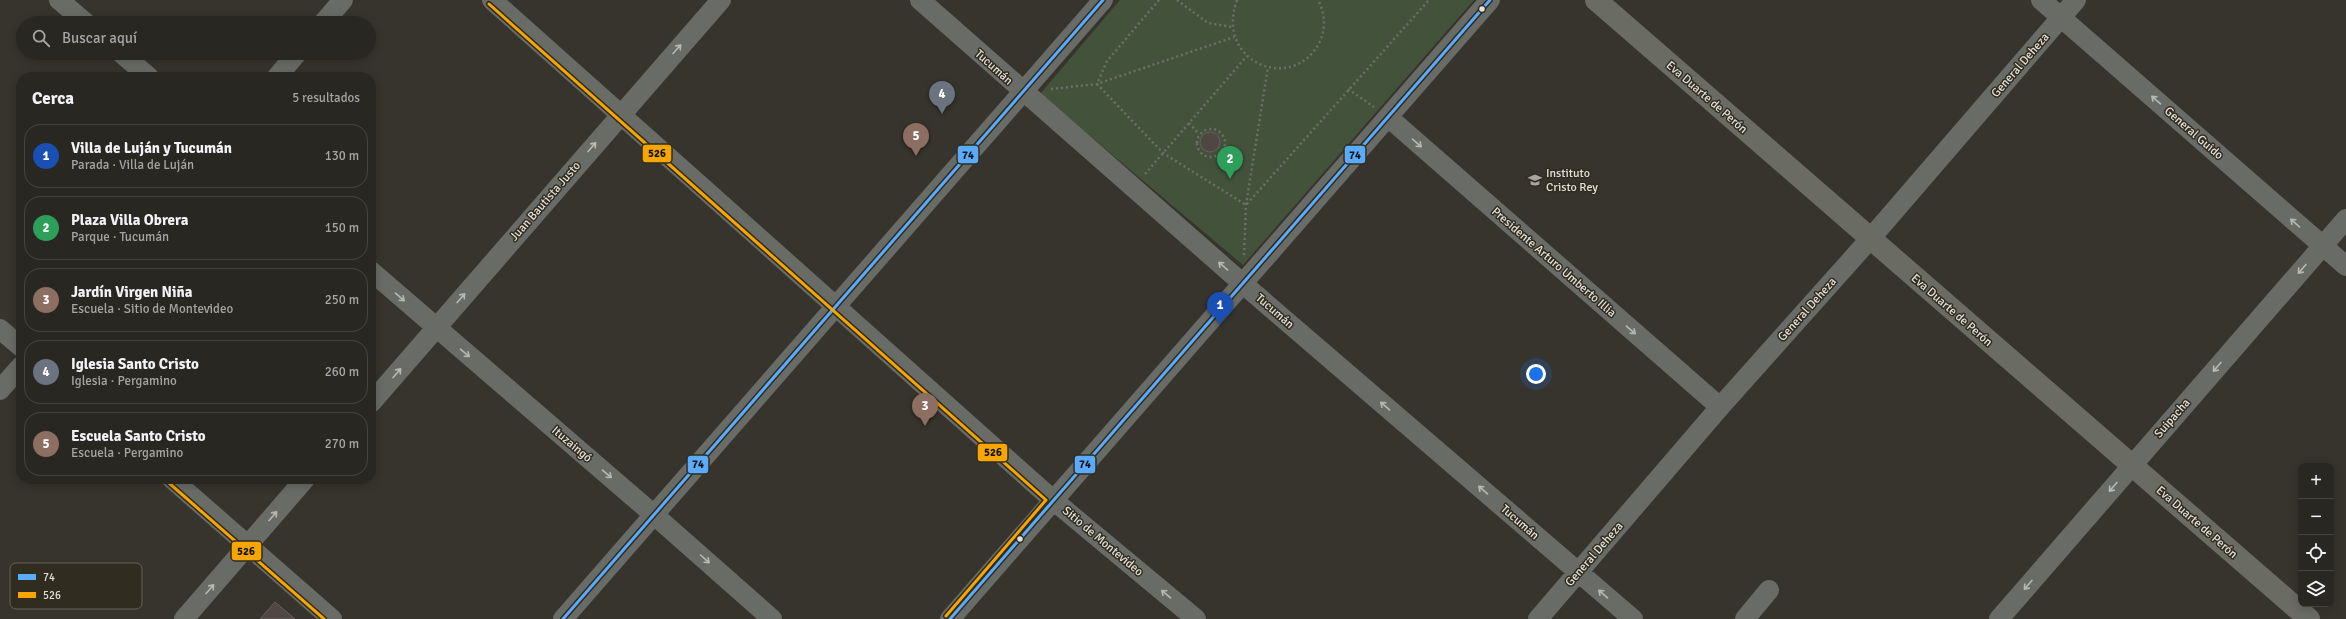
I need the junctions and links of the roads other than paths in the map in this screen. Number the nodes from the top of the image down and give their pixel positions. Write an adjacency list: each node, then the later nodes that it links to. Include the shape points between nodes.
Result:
1 (59, 0): 11 (street)
2 (343, 0): 12 (street)
3 (492, 0): 19 (street, Sitio de Montevideo)
4 (721, 0): 19 (street, Juan Bautista Justo, one-way to 4)
5 (920, 0): 18 (street, Tucumán)
6 (1102, 0): 18 (street)
7 (1490, 0): 20 (street)
8 (1596, 0): 22 (main road, Eva Duarte de Perón)
9 (2041, 0): 13 (street, General Guido)
10 (2076, 0): 13 (street, General Deheza)
11 (78, 16)
12 (329, 16)
13 (2061, 17): 22 (street, General Deheza); 23 (street, General Guido, one-way to 13)
14 (129, 60): 16 (street)
15 (291, 60): 17 (street)
16 (143, 72)
17 (281, 72)
18 (1022, 92): 26 (street, Tucumán, one-way to 18); 27 (street)
19 (620, 113): 27 (street, Sitio de Montevideo); 28 (street, Juan Bautista Justo, one-way to 19)
20 (1388, 117): 26 (street); 34 (street, Presidente Arturo Umberto Illia, one-way to 34)
21 (2346, 219): 23 (street, Suipacha)
22 (1870, 239): 34 (street, General Deheza); 35 (main road, Eva Duarte de Perón)
23 (2322, 246): 24 (street, General Guido); 35 (street, Suipacha, one-way to 35)
24 (2346, 266)
25 (376, 275): 28 (street, Ituzaingó, one-way to 28)
26 (1242, 283): 38 (street); 41 (street, Tucumán, one-way to 26)
27 (835, 305): 38 (street, Sitio de Montevideo); 39 (street)
28 (436, 328): 33 (street, Juan Bautista Justo, one-way to 28); 39 (street, Ituzaingó, one-way to 39)
29 (0, 329): 30 (street)
30 (16, 343)
31 (16, 372): 32 (street)
32 (0, 390)
33 (376, 396)
34 (1720, 408): 41 (street, General Deheza)
35 (2131, 466): 52 (street, Suipacha, one-way to 52); 53 (main road, Eva Duarte de Perón)
36 (178, 484): 40 (street)
37 (301, 484): 40 (street, one-way to 37)
38 (1053, 500): 47 (street); 48 (street, Sitio de Montevideo, one-way to 38)
39 (653, 514): 45 (street); 46 (street, Ituzaingó, one-way to 46)
40 (248, 545): 43 (street, one-way to 40); 44 (street)
41 (1578, 572): 49 (street, General Deheza); 50 (street, Tucumán, one-way to 41)
42 (1768, 590): 51 (street)
43 (184, 619)
44 (332, 619)
45 (563, 619)
46 (772, 619)
47 (950, 619)
48 (1196, 619)
49 (1538, 619)
50 (1633, 619)
51 (1744, 619)
52 (1999, 619)
53 (2309, 619)

